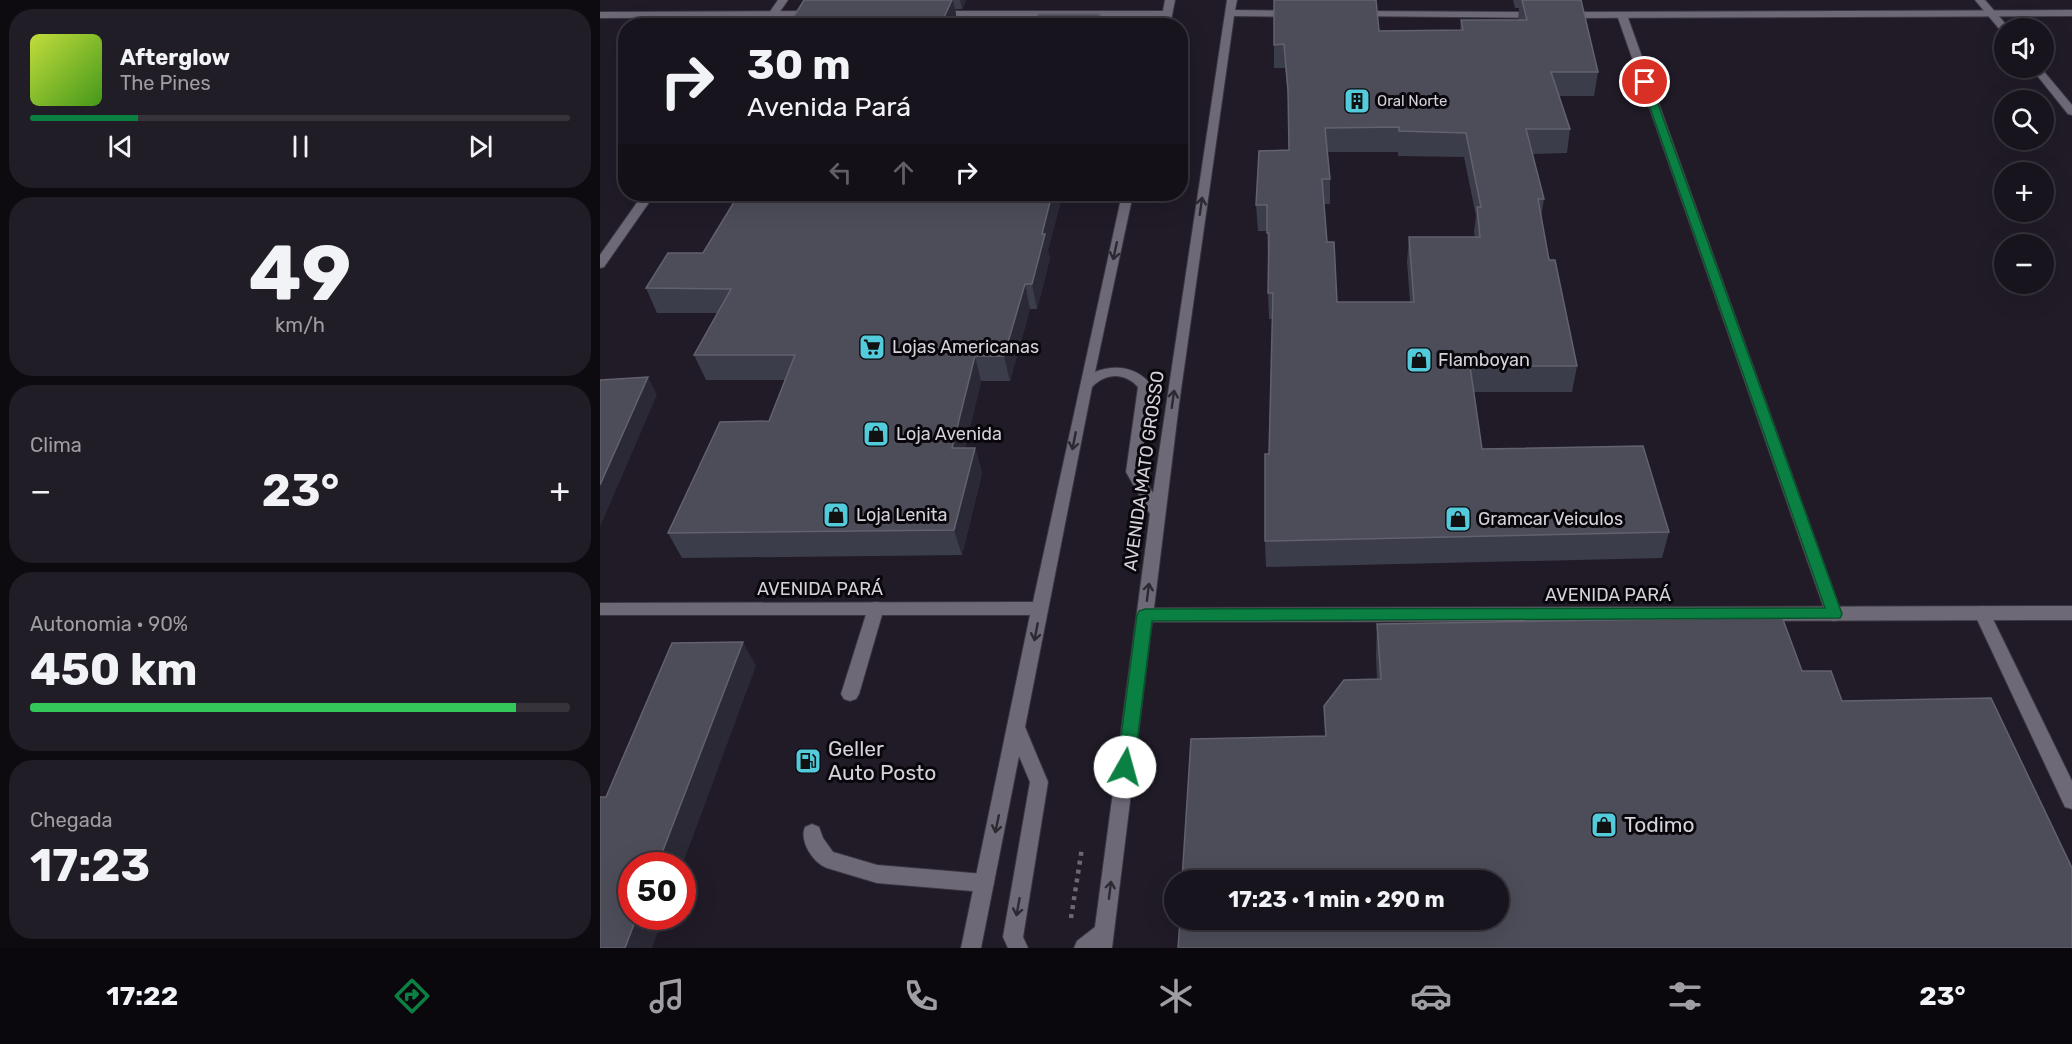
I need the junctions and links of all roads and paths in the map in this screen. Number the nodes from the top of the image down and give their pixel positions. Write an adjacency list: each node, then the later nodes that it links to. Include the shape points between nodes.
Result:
1 (783, 0): 7 (street)
2 (1170, 0): 10 (street)
3 (1980, 0): 5 (street)
4 (1231, 7): 11 (street); 24 (street, AVENIDA MATO GROSSO, one-way to 4)
5 (1991, 13): 6 (street); 14 (street); 17 (street)
6 (2072, 13)
7 (773, 14): 8 (street); 13 (street); 15 (street)
8 (820, 14)
9 (928, 14): 10 (street)
10 (1167, 14): 16 (street)
11 (1301, 14)
12 (1348, 14): 14 (street)
13 (600, 15)
14 (1622, 15): 30 (street)
15 (770, 18)
16 (1166, 18)
17 (1995, 18)
18 (2044, 78): 19 (street)
19 (2072, 112)
20 (644, 201): 22 (street)
21 (1125, 201): 23 (street, one-way to 23)
22 (600, 264)
23 (1085, 386): 24 (street, via 1102,374 1122,371 1138,377 1145,386 1133,472); 26 (street, one-way to 26)
24 (1158, 514): 31 (street, AVENIDA MATO GROSSO, one-way to 24)
25 (876, 608): 26 (street, AVENIDA PARÁ); 27 (street, AVENIDA PARÁ); 32 (street)
26 (1041, 608): 33 (street, one-way to 33)
27 (600, 609)
28 (1982, 613): 29 (street, AVENIDA PARÁ); 30 (street, AVENIDA PARÁ); 34 (street)
29 (2072, 613)
30 (1834, 614): 31 (street, AVENIDA PARÁ)
31 (1145, 615): 37 (street, AVENIDA MATO GROSSO, one-way to 31)
32 (849, 694)
33 (1017, 729): 36 (street, one-way to 36); 39 (street, one-way to 39, via 1040,782 1013,937)
34 (2072, 801)
35 (812, 833): 36 (street, via 827,859 877,874)
36 (984, 883): 38 (street)
37 (1103, 940): 40 (street)
38 (971, 948)
39 (1018, 948)
40 (1084, 948)

